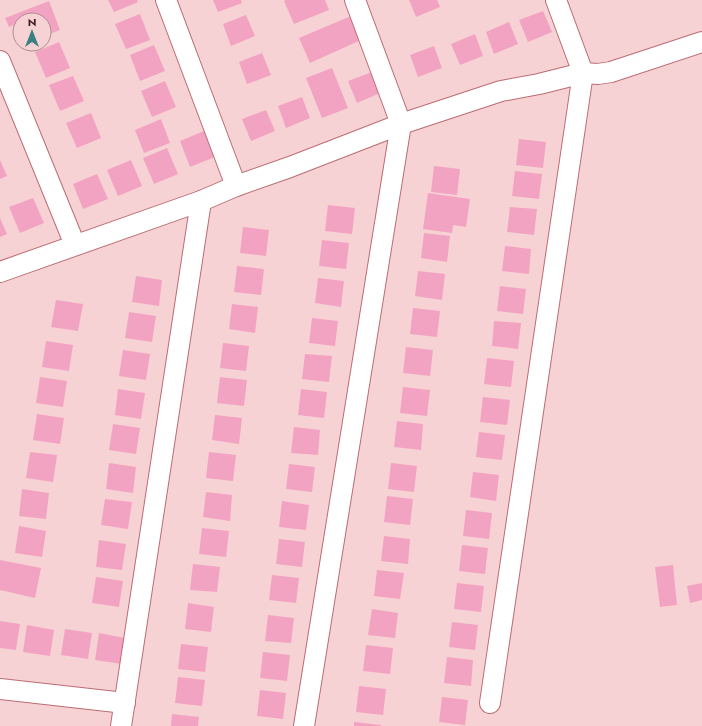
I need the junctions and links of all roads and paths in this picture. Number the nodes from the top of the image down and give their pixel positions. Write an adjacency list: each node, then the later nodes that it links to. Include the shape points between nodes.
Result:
1 (166, 0): 8 (street)
2 (355, 0): 7 (street)
3 (556, 0): 6 (street)
4 (702, 42): 6 (street, via 611,72)
5 (0, 60): 10 (street)
6 (583, 73): 7 (street, via 501,91); 14 (street)
7 (401, 124): 8 (street); 16 (street)
8 (236, 186): 9 (street)
9 (201, 201): 10 (street); 13 (street)
10 (75, 244): 11 (street)
11 (0, 273)
12 (0, 689): 13 (street)
13 (125, 703): 15 (street)
14 (490, 703)
15 (121, 726)
16 (304, 726)

